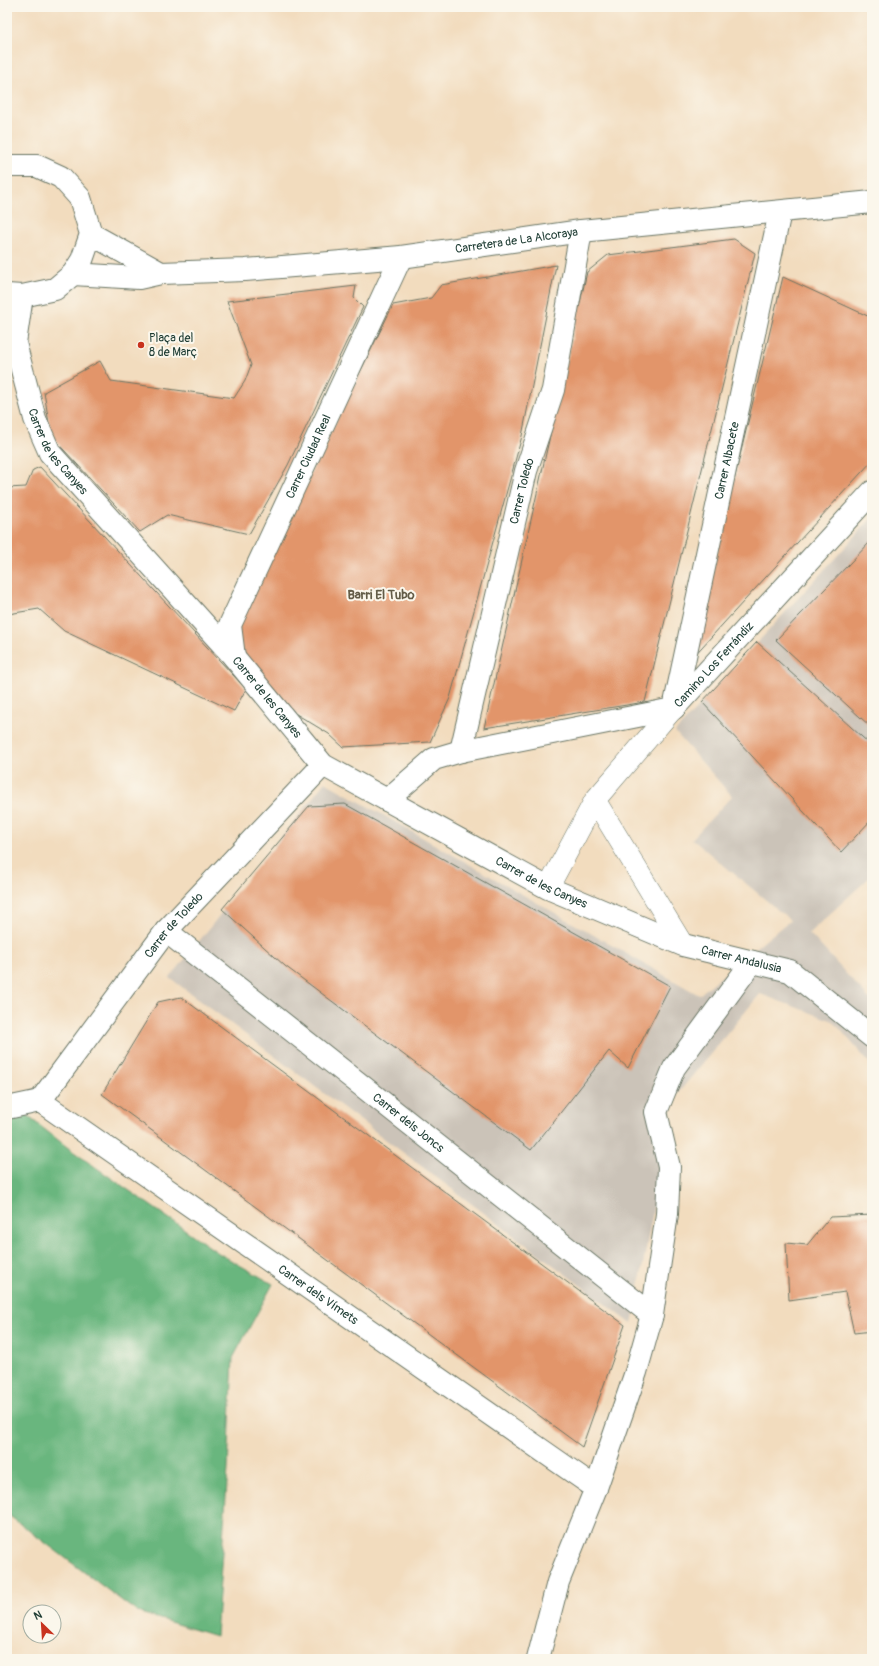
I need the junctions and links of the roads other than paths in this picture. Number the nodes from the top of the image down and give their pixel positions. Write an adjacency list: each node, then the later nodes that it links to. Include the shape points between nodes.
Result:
1 (8, 165): 5 (street, via 37,166 61,177 80,198)
2 (872, 202): 3 (street, Carretera de La Alcoraya)
3 (780, 212): 4 (street, Carretera de La Alcoraya); 12 (street, Carrer Albacete)
4 (580, 231): 6 (street, Carretera de La Alcoraya); 13 (street, Carrer Toledo, via 553,390 526,471)
5 (91, 234): 7 (street); 8 (street, via 82,260)
6 (401, 257): 7 (street, Carretera de La Alcoraya, via 245,270); 11 (street, Carrer Ciudad Real, via 230,625)
7 (161, 273): 8 (street, Carretera de La Alcoraya, via 138,278)
8 (73, 274): 9 (street, via 55,289)
9 (14, 295): 11 (street, Carrer de les Canyes, via 15,343 35,420 50,453)
10 (872, 492): 12 (street, Camino Los Ferrándiz)
11 (234, 658): 14 (street, Carrer de les Canyes)
12 (673, 709): 13 (street, Camino Los Ferrándiz); 16 (street)
13 (460, 751): 15 (street, Camino Los Ferrándiz, via 434,759)
14 (323, 764): 15 (street, Carrer de les Canyes); 18 (street, Carrer de Toledo)
15 (387, 800): 17 (street, Carrer de les Canyes)
16 (595, 800): 17 (street); 19 (street)
17 (548, 888): 19 (street, Carrer de les Canyes)
18 (166, 931): 22 (street, Carrer de Toledo); 24 (street, Carrer dels Joncs)
19 (683, 945): 20 (street, Carrer Andalusia)
20 (752, 962): 21 (street, Carrer Andalusia, via 790,971); 24 (street, via 674,1068 656,1112 669,1167 667,1214)
21 (872, 1037)
22 (40, 1100): 23 (street); 25 (street, Carrer dels Vímets)
23 (7, 1108)
24 (652, 1315): 25 (street, via 636,1372)
25 (596, 1488): 26 (street, via 558,1582)
26 (538, 1659)

